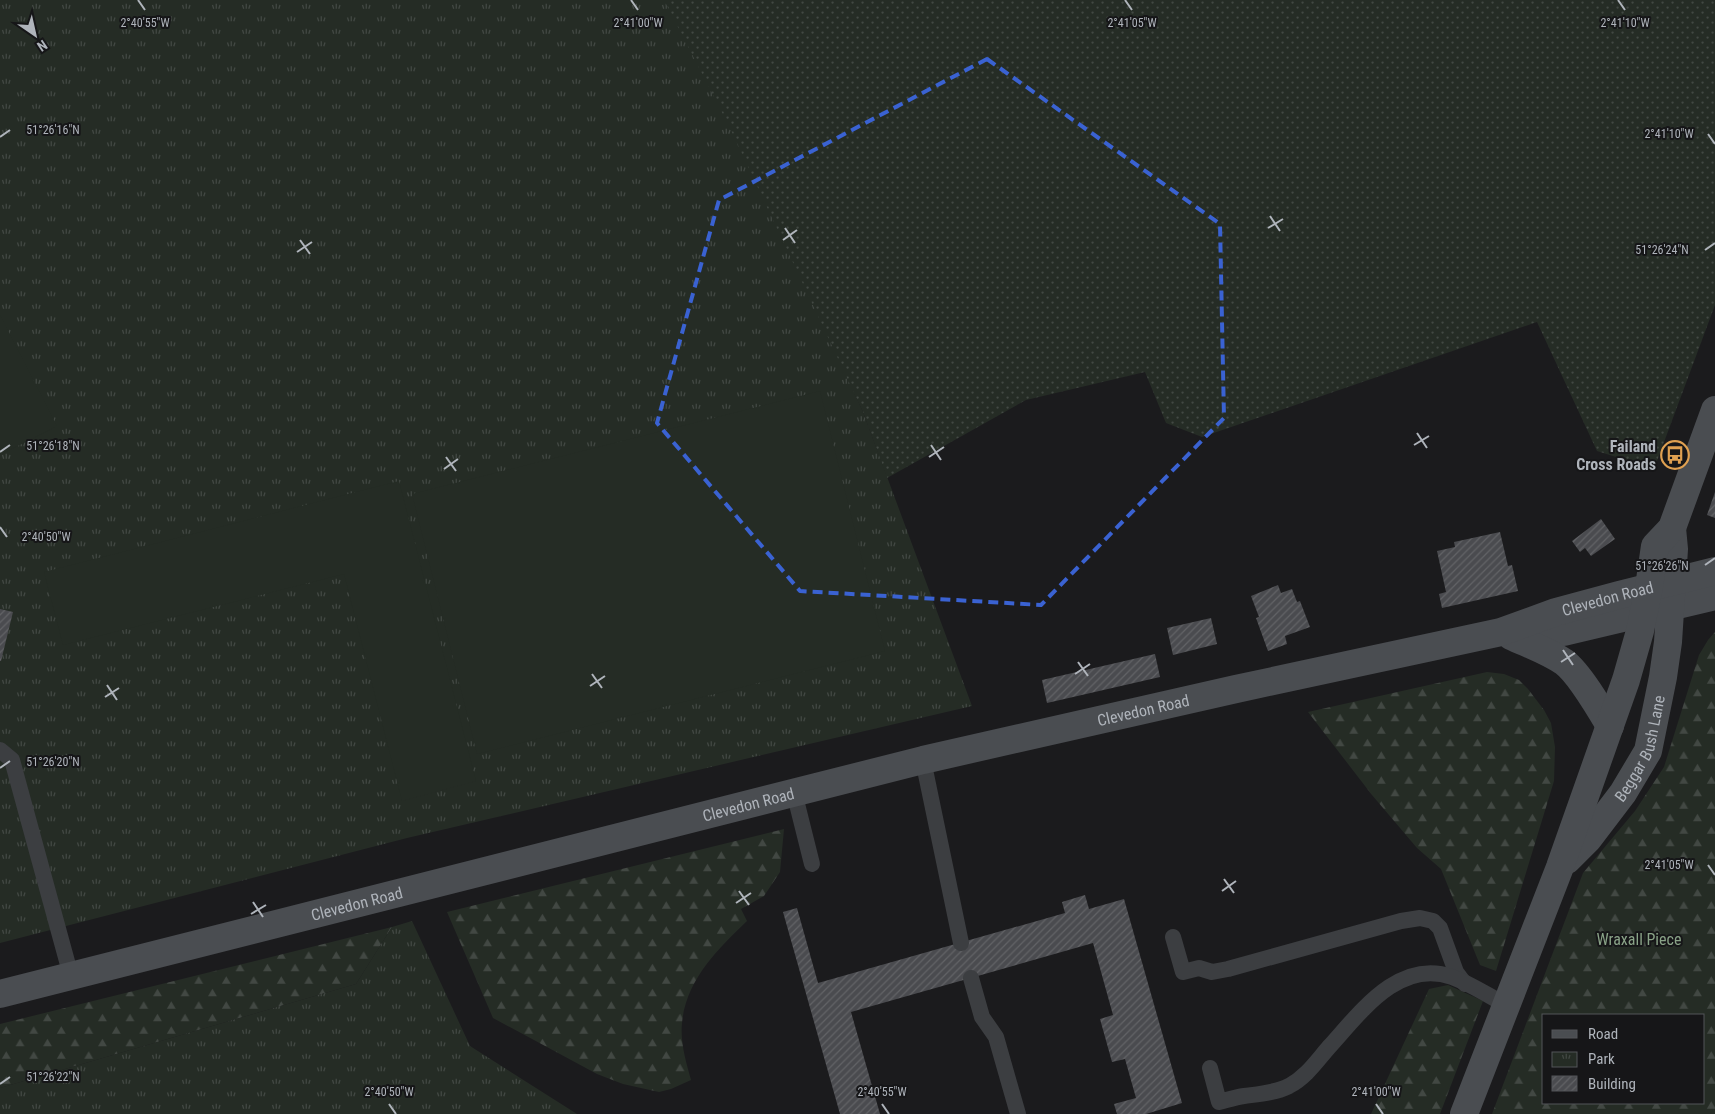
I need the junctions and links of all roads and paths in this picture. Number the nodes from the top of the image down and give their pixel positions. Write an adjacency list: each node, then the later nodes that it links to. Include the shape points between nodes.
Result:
1 (1715, 410): 4 (main road, via 1672,528 1674,548)
2 (1715, 571): 4 (main road, Clevedon Road)
3 (1715, 596): 4 (main road, Clevedon Road)
4 (1659, 597): 5 (main road, Clevedon Road, via 1564,632); 6 (main road, Beggar Bush Lane); 11 (main road, Beggar Bush Lane, via 1663,677 1648,751 1617,801 1588,839)
5 (1501, 632): 6 (main road, Beggar Bush Lane, via 1566,663); 8 (main road, Clevedon Road)
6 (1610, 726): 11 (main road, Beggar Bush Lane)
7 (0, 750): 14 (lane, via 12,760)
8 (923, 760): 9 (main road, Clevedon Road); 13 (lane)
9 (794, 792): 10 (lane); 14 (main road, Clevedon Road)
10 (812, 864)
11 (1560, 867): 18 (main road, Beggar Bush Lane)
12 (1173, 937): 16 (lane, via 1183,972 1199,968 1212,972 1420,918 1433,921 1440,928 1456,972)
13 (961, 943)
14 (71, 976): 17 (main road, Clevedon Road)
15 (972, 978): 20 (lane, via 982,1017 996,1037)
16 (1465, 984): 18 (lane); 19 (lane, via 1452,977 1429,972 1412,975 1382,991 1309,1072 1288,1087 1219,1102)
17 (0, 994)
18 (1506, 1005): 21 (main road, Beggar Bush Lane)
19 (1210, 1068)
20 (1018, 1114)
21 (1464, 1114)

